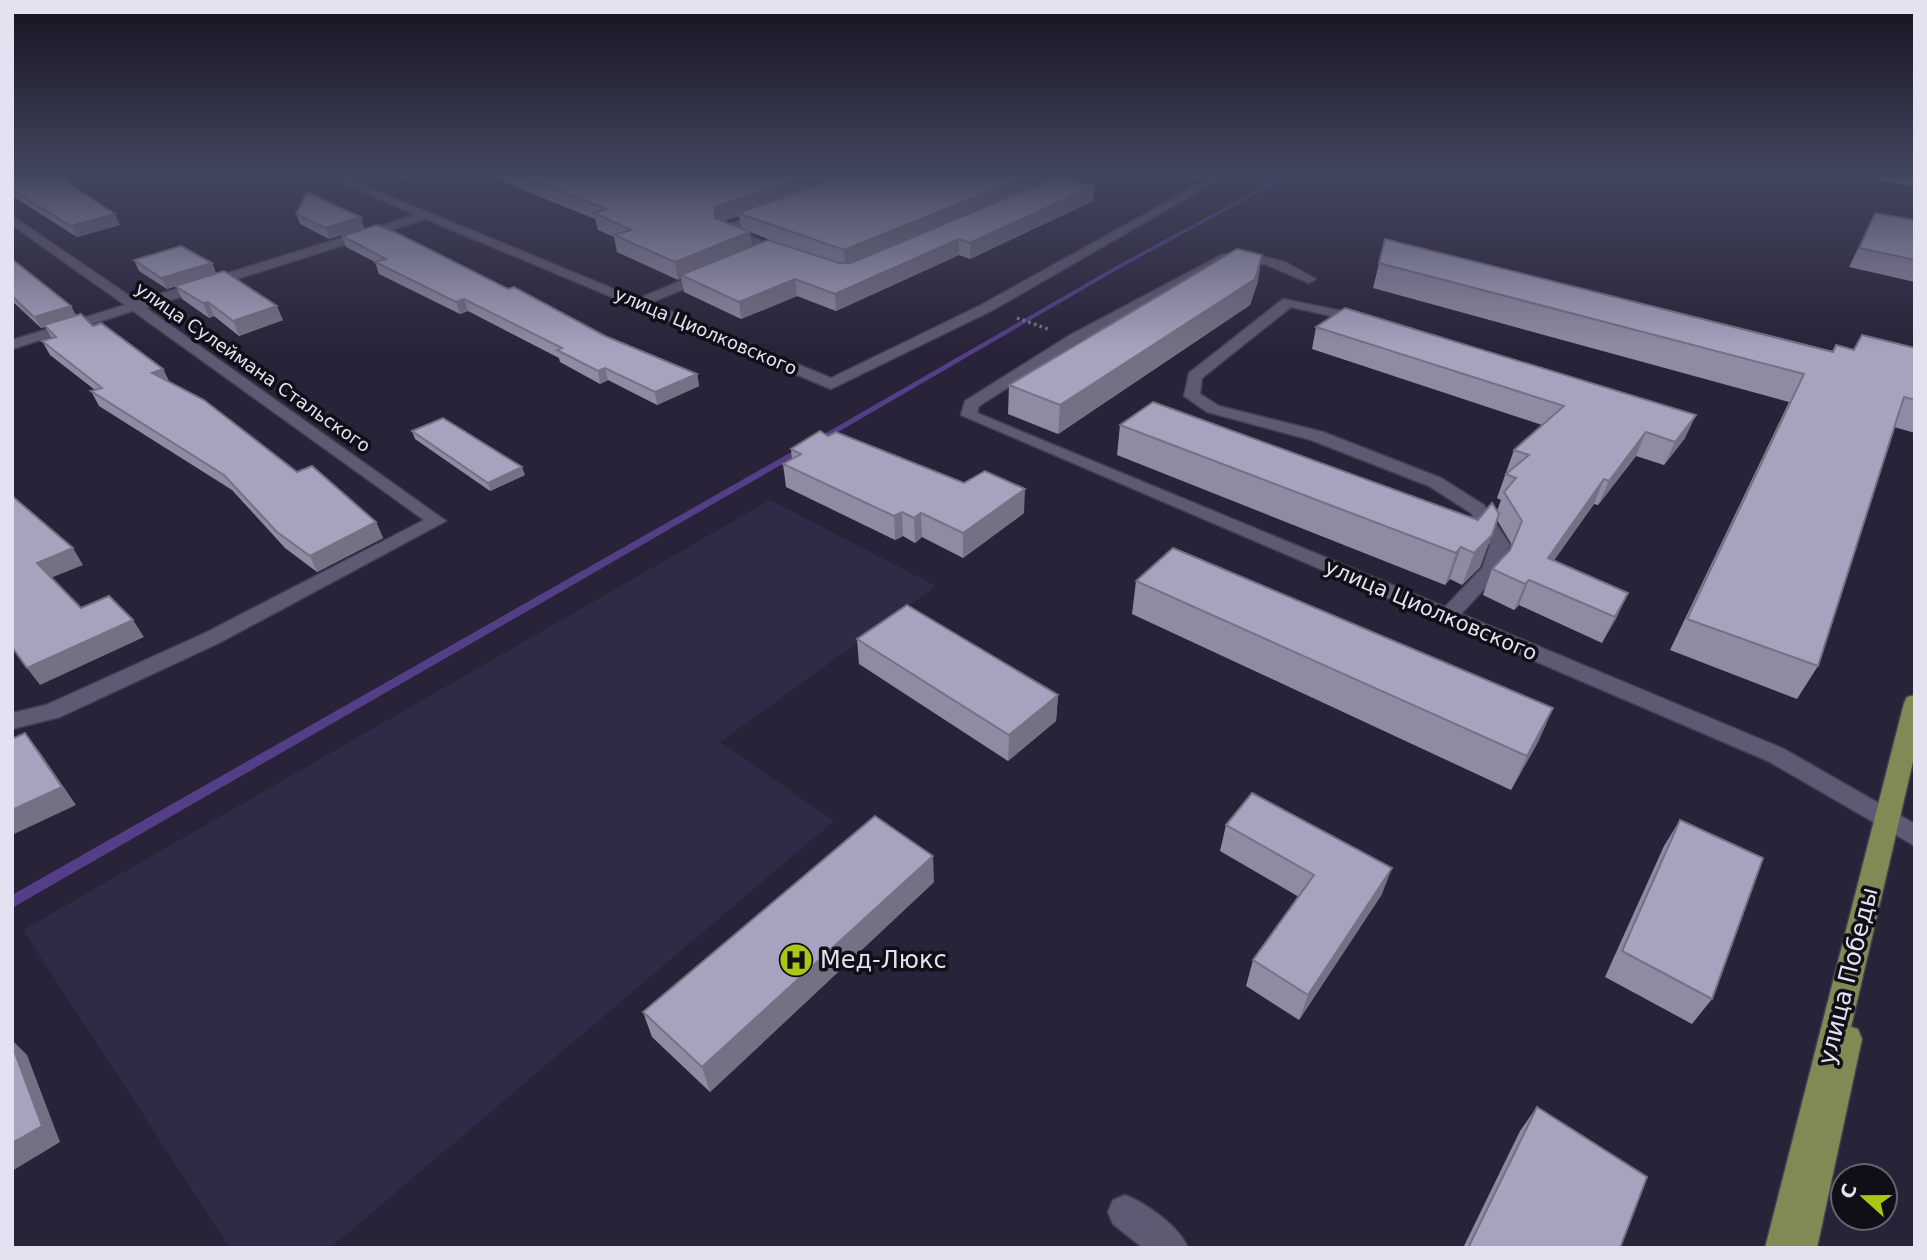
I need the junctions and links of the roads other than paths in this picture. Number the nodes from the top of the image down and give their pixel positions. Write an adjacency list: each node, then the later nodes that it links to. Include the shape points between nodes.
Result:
1 (30, 232): 10 (street, улица Сулеймана Стальского)
2 (374, 232): 10 (street)
3 (467, 232): 9 (street, улица Циолковского)
4 (729, 232): 6 (street, via 777,251)
5 (1117, 232): 9 (street, улица Циолковского, via 986,307 831,384)
6 (747, 258)
7 (723, 268): 9 (street)
8 (1309, 279): 13 (street, улица Циолковского, via 1289,267 1239,255 1227,257 1075,338 971,404 970,415)
9 (639, 303)
10 (135, 307): 12 (street); 15 (street, улица Сулеймана Стальского, via 437,521 212,638 52,711)
11 (1384, 324): 13 (street, via 1288,302 1194,376 1192,396 1213,409 1317,436 1435,482 1478,509 1500,545 1491,570)
12 (12, 345)
13 (1447, 617): 17 (street, улица Циолковского, via 1776,755)
14 (1915, 703): 17 (main road, улица Победы)
15 (12, 721)
16 (1915, 750): 17 (main road, улица Победы)
17 (1899, 827): 20 (main road, улица Победы); 21 (main road, улица Победы)
18 (1125, 1212): 19 (street)
19 (1171, 1248)
20 (1782, 1248)
21 (1799, 1248)

